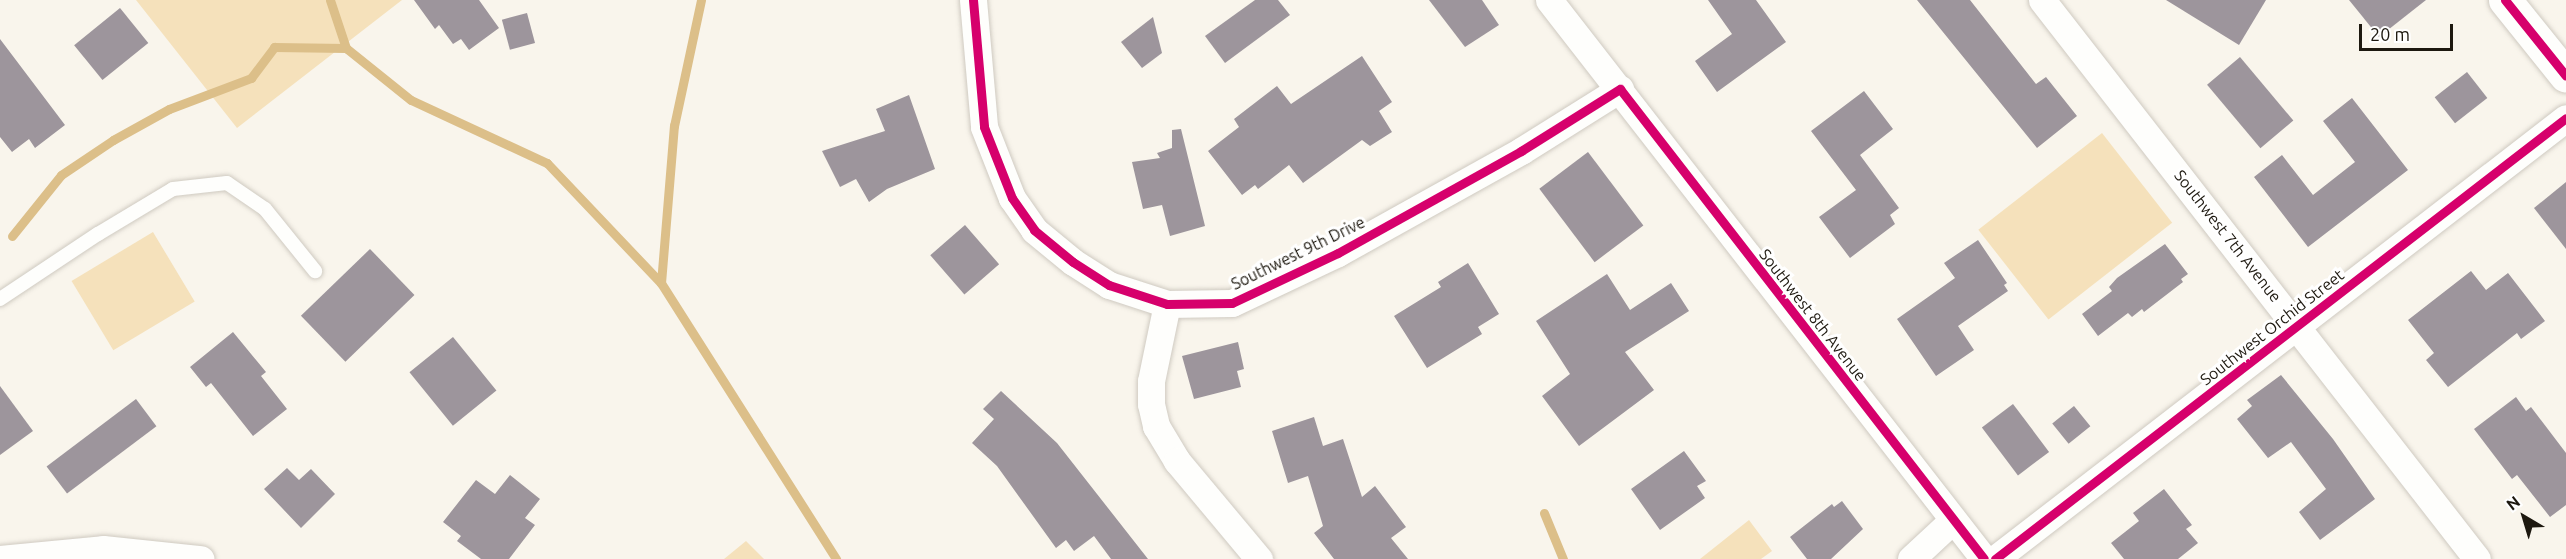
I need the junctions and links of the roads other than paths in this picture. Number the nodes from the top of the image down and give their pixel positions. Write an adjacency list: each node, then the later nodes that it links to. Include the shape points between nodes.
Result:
1 (973, 0): 10 (street, Southwest 9th Drive, via 984,127 1012,198 1034,230 1072,262 1109,285)
2 (1549, 0): 6 (street, Southwest 8th Avenue)
3 (2042, 0): 11 (street, Southwest 7th Avenue)
4 (2505, 0): 5 (main road)
5 (2566, 76)
6 (1620, 89): 10 (street, Southwest 9th Drive, via 1521,151 1338,253 1232,303); 12 (street, Southwest 8th Avenue)
7 (2566, 118): 11 (street, Southwest Orchid Street)
8 (315, 271): 9 (lane, via 265,209 227,183 173,189)
9 (0, 299)
10 (1167, 304): 15 (street, via 1152,381 1150,404 1156,426 1177,461)
11 (2299, 326): 18 (street, Southwest Orchid Street); 19 (street, Southwest 7th Avenue)
12 (1953, 520): 16 (street); 17 (street, Southwest 8th Avenue)
13 (0, 559): 14 (street, via 103,549)
14 (200, 559)
15 (1259, 559)
16 (1911, 559)
17 (1984, 559)
18 (1995, 559)
19 (2477, 559)

